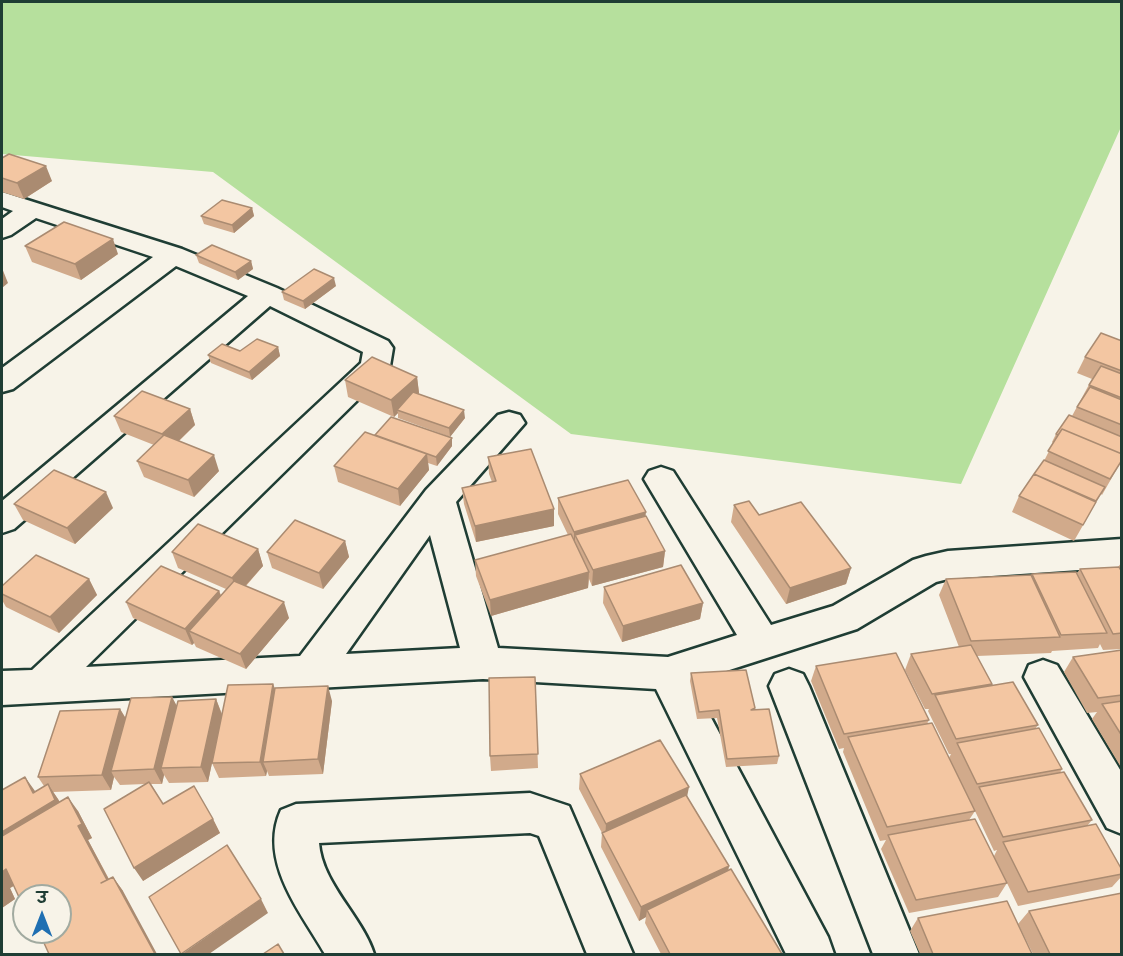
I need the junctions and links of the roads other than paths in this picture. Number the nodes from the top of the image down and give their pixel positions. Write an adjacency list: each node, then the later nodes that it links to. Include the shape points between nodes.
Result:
1 (2, 199): 2 (street)
2 (33, 209): 3 (street); 4 (street)
3 (2, 230)
4 (173, 255): 5 (street); 6 (street)
5 (267, 294): 10 (street); 17 (street, via 378,348 375,366)
6 (2, 382)
7 (509, 423): 9 (street)
8 (661, 479): 12 (street)
9 (438, 499): 13 (street); 14 (street)
10 (2, 520)
11 (1118, 547): 12 (street, via 926,570 844,618)
12 (761, 642): 15 (street)
13 (483, 663): 14 (street); 15 (street)
14 (310, 673): 17 (street)
15 (668, 673): 23 (street)
16 (1043, 677): 20 (street)
17 (42, 684): 19 (street)
18 (789, 686): 24 (street)
19 (2, 688)
20 (1122, 814)
21 (351, 954): 22 (street, via 298,865 296,824 530,813 554,820)
22 (610, 954)
23 (811, 954)
24 (896, 954)

